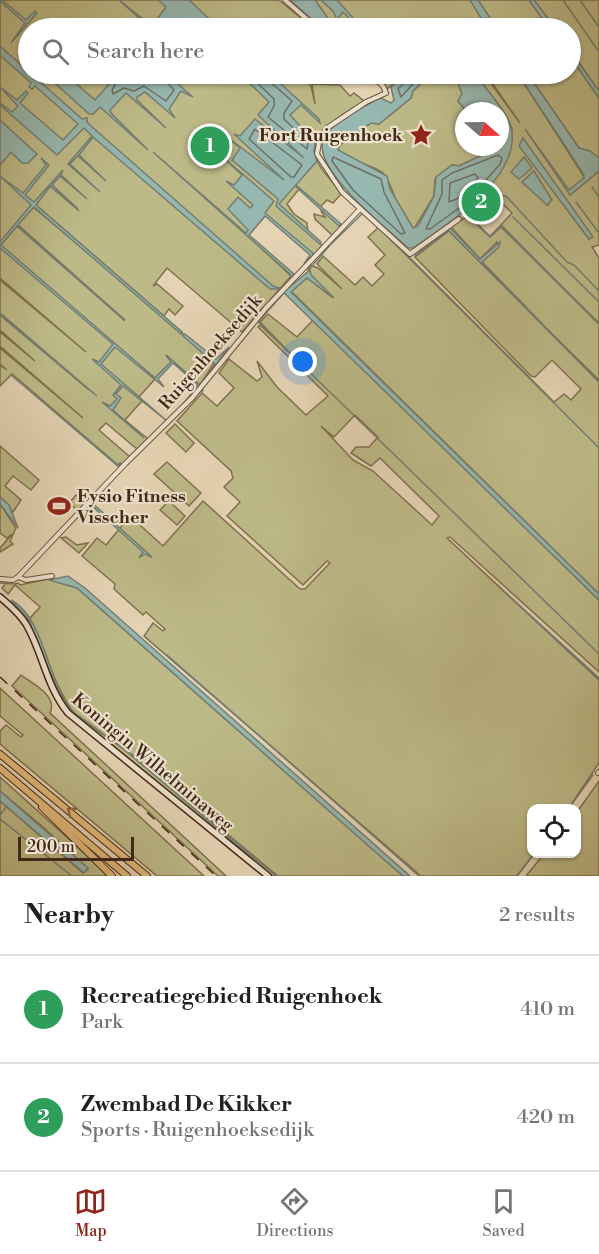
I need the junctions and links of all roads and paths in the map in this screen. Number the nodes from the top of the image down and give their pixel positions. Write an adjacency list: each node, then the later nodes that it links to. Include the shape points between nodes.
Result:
1 (285, 0): 2 (street)
2 (306, 18)
3 (380, 84): 4 (street, via 386,89 384,94 331,124 319,141 317,154 323,166)
4 (360, 209): 5 (street, via 410,254); 7 (street, Ruigenhoeksedijk, via 283,290 192,398)
5 (459, 219)
6 (52, 576): 7 (street, via 26,580)
7 (18, 577): 8 (street)
8 (0, 579)
9 (0, 597): 16 (main road, Koningin Wilhelminaweg, via 25,622 56,699 68,712)
10 (0, 754): 15 (highway, one-way to 10)
11 (0, 768): 12 (highway)
12 (35, 797): 13 (highway); 14 (highway)
13 (112, 876)
14 (127, 876)
15 (147, 876)
16 (268, 876)

